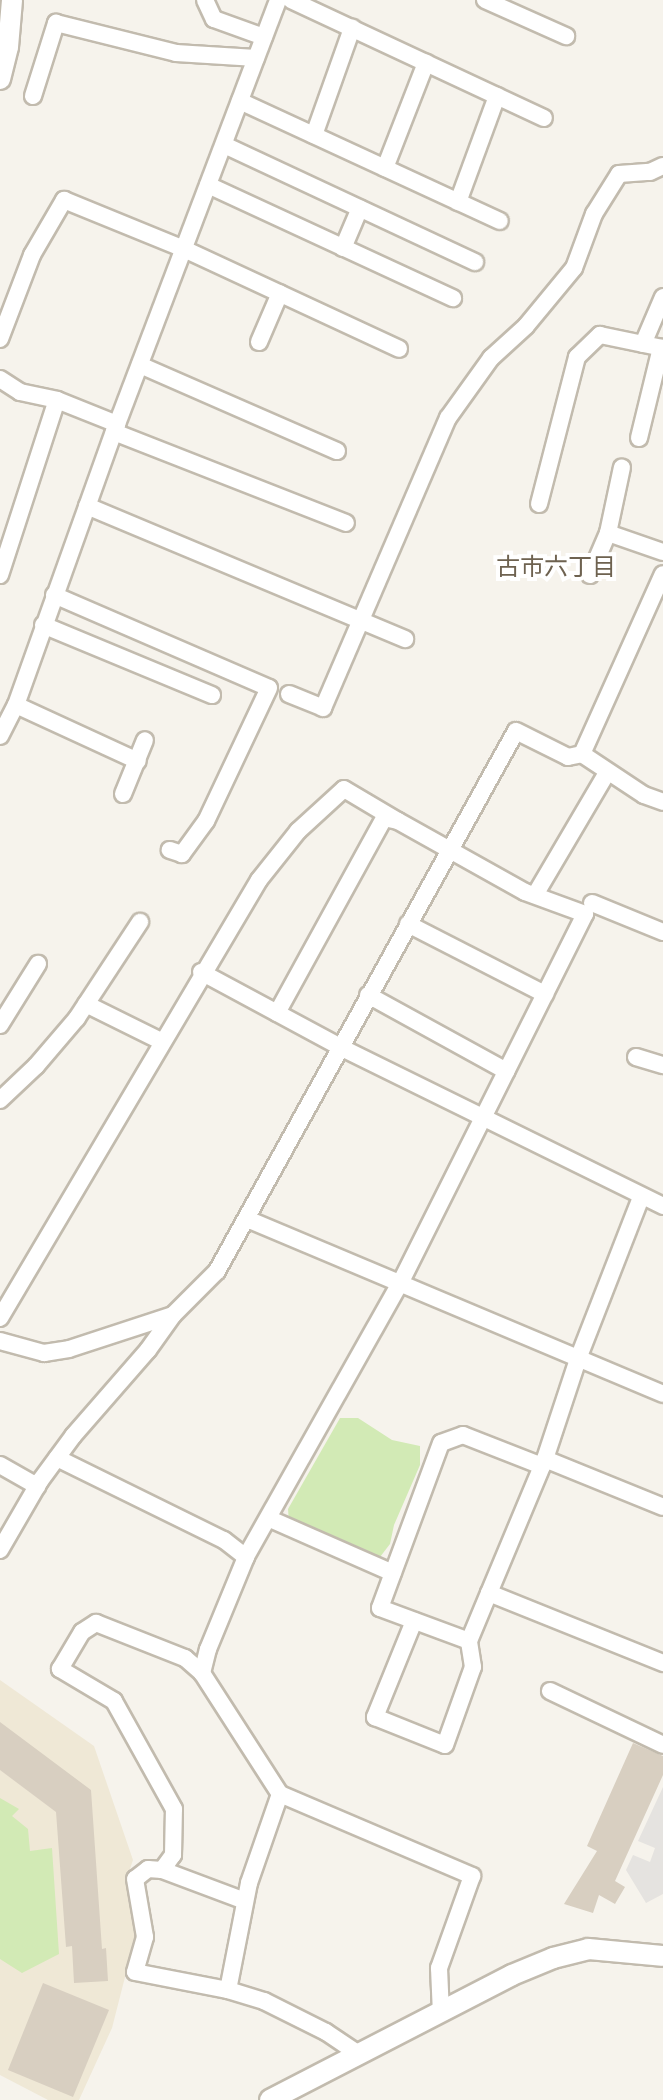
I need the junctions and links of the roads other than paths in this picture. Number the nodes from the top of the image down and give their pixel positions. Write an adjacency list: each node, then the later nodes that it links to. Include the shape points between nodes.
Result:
1 (12, 0): 11 (street)
2 (205, 0): 8 (street, via 214,19)
3 (278, 0): 8 (street)
4 (291, 0): 6 (street)
5 (495, 2): 7 (street)
6 (352, 28): 10 (street); 16 (street)
7 (566, 36)
8 (264, 37): 9 (street)
9 (256, 58): 12 (street, via 176,53 56,23); 14 (street)
10 (426, 63): 13 (street); 19 (street)
11 (0, 79)
12 (33, 96)
13 (497, 96): 15 (street); 21 (street)
14 (240, 101): 16 (street); 17 (street)
15 (544, 118)
16 (314, 135): 19 (street)
17 (224, 145): 20 (street); 22 (street)
18 (663, 166): 51 (street, via 619,174 594,214 574,268 526,326 491,358 448,418)
19 (385, 168): 21 (street)
20 (208, 185): 24 (street); 25 (street)
21 (458, 202): 23 (street)
22 (360, 208): 24 (street); 26 (street)
23 (500, 221)
24 (343, 248): 29 (street)
25 (184, 249): 27 (street); 30 (street, via 64,200 32,255); 35 (street)
26 (475, 262)
27 (280, 293): 31 (street); 34 (street)
28 (663, 297): 32 (street)
29 (453, 298)
30 (0, 339)
31 (259, 342)
32 (643, 344): 33 (street); 42 (street, via 600,335 577,357)
33 (662, 348): 39 (street)
34 (399, 349)
35 (140, 365): 38 (street); 40 (street)
36 (0, 379): 37 (street, via 20,392)
37 (57, 400): 38 (street); 48 (street)
38 (116, 428): 43 (street); 44 (street)
39 (639, 438)
40 (337, 451)
41 (622, 467): 45 (street)
42 (539, 504)
43 (87, 506): 50 (street); 51 (street)
44 (346, 523)
45 (608, 533): 46 (street); 49 (street)
46 (663, 552)
47 (663, 574): 59 (street)
48 (0, 575)
49 (590, 575)
50 (54, 595): 52 (street); 65 (street, via 269,688 206,821 182,854)
51 (361, 620): 53 (street); 54 (street, via 323,708)
52 (43, 625): 55 (street); 56 (street)
53 (405, 639)
54 (289, 694)
55 (212, 695)
56 (16, 705): 57 (street); 60 (street)
57 (0, 736)
58 (145, 740): 60 (street)
59 (582, 754): 61 (street); 66 (street, via 568,757 516,731)
60 (138, 761): 62 (street)
61 (607, 773): 63 (street); 67 (street)
62 (123, 794)
63 (663, 802)
64 (398, 821): 66 (street); 73 (street, via 344,789 298,831 259,880); 77 (street, via 384,818)
65 (170, 850)
66 (449, 850): 67 (street); 70 (street)
67 (535, 895): 74 (street, via 585,914)
68 (592, 903): 71 (street)
69 (140, 922): 76 (street)
70 (408, 924): 74 (street); 75 (street)
71 (663, 932)
72 (38, 964): 78 (street)
73 (201, 972): 77 (street); 79 (street)
74 (545, 994): 83 (street)
75 (368, 995): 80 (street); 83 (street)
76 (86, 1004): 79 (street); 84 (street, via 36,1066)
77 (277, 1013): 80 (street)
78 (0, 1025)
79 (161, 1041): 91 (street)
80 (340, 1047): 85 (street); 88 (street)
81 (636, 1057): 82 (street)
82 (663, 1065)
83 (506, 1071): 85 (street)
84 (0, 1100)
85 (483, 1116): 86 (street); 89 (street)
86 (641, 1197): 87 (street); 93 (street)
87 (663, 1206)
88 (247, 1219): 89 (street); 90 (street, via 217,1271)
89 (399, 1285): 93 (street); 100 (street)
90 (173, 1315): 92 (street, via 44,1353); 95 (street)
91 (0, 1318)
92 (0, 1341)
93 (578, 1359): 94 (street); 96 (street)
94 (663, 1394)
95 (57, 1458): 98 (street); 102 (street, via 224,1540)
96 (544, 1462): 99 (street); 103 (street, via 463,1435 441,1443); 104 (street)
97 (0, 1465): 98 (street)
98 (37, 1486): 101 (street)
99 (663, 1507)
100 (270, 1519): 102 (street); 103 (street)
101 (0, 1550)
102 (246, 1557): 108 (street)
103 (393, 1573): 105 (street, via 380,1608)
104 (489, 1593): 106 (street); 107 (street)
105 (414, 1621): 106 (street); 106 (street, via 375,1717 445,1745 473,1667)
106 (469, 1641)
107 (663, 1663)
108 (202, 1673): 111 (street); 112 (street, via 185,1658 96,1623 82,1632 60,1669 114,1701 174,1809 173,1855)
109 (550, 1691): 110 (street)
110 (663, 1745)
111 (280, 1794): 113 (street); 116 (street, via 472,1876 439,1968)
112 (162, 1870): 113 (street); 115 (street, via 148,1869 135,1879 145,1937 135,1972)
113 (245, 1901): 115 (street)
114 (663, 1956): 116 (street, via 588,1949 512,1975)
115 (228, 1990): 117 (street, via 264,2001)
116 (441, 2013): 117 (street)
117 (360, 2055): 118 (street)
118 (270, 2100)

